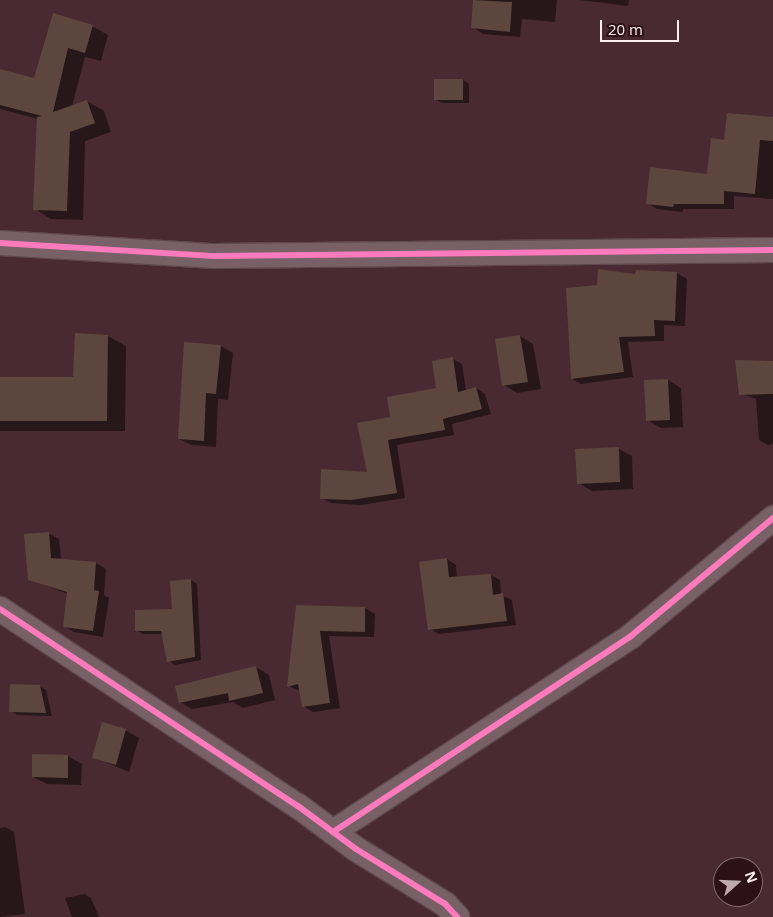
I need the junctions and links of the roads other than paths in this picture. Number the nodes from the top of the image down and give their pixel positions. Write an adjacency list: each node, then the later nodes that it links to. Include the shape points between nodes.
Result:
1 (0, 243): 2 (street, via 215,256)
2 (773, 250)
3 (773, 518): 5 (street, via 631,636)
4 (0, 610): 5 (street)
5 (333, 832): 6 (street, via 445,904)
6 (457, 917)

